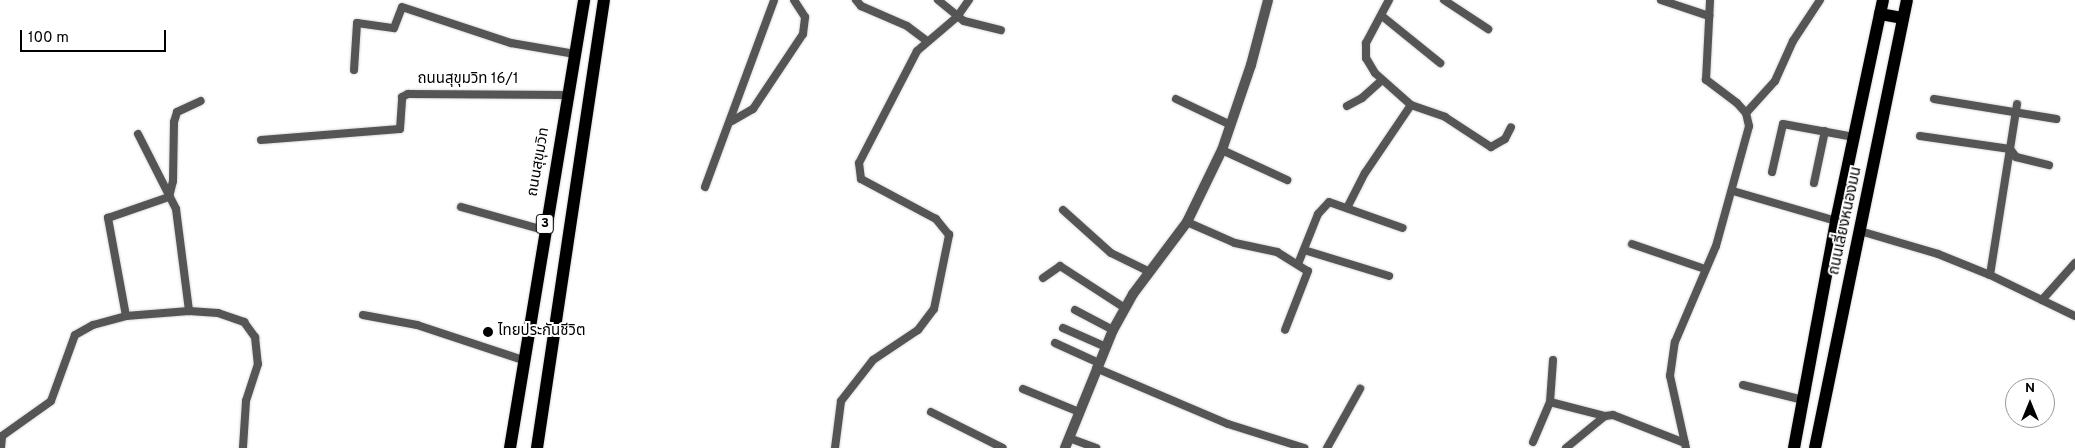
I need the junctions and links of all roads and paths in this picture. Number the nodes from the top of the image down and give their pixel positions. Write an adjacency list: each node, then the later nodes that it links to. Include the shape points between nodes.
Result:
1 (584, 0): 24 (main road, ถนนสุขุมวิท / 3)
2 (604, 0): 100 (main road, 3)
3 (774, 0): 37 (street)
4 (794, 0): 37 (street, via 805,17 803,34 753,109)
5 (856, 0): 23 (street, via 861,6 907,26)
6 (938, 0): 19 (street)
7 (969, 0): 19 (street)
8 (1268, 0): 38 (street)
9 (1389, 0): 17 (street)
10 (1444, 0): 21 (street)
11 (1661, 0): 18 (street)
12 (1710, 0): 18 (street)
13 (1820, 0): 35 (street, via 1793,41 1774,81)
14 (1883, 0): 16 (main road, ถนนเลี่ยงหนองมน)
15 (1907, 0): 20 (main road, ถนนเลี่ยงหนองมน)
16 (1880, 14): 20 (main road); 43 (main road, ถนนเลี่ยงหนองมน)
17 (1382, 16): 25 (street); 27 (street, via 1366,44 1366,58)
18 (1710, 16): 35 (street, via 1706,80 1738,102)
19 (957, 17): 22 (street); 23 (street)
20 (1903, 18): 61 (main road, ถนนเลี่ยงหนองมน)
21 (1488, 29)
22 (1001, 30)
23 (927, 41): 101 (street, via 917,51 859,163 861,179 936,219 949,236 934,309 918,330 873,360 841,401)
24 (575, 54): 26 (street, via 511,43 402,7 394,28 357,23); 28 (main road, ถนนสุขุมวิท / 3)
25 (1440, 63)
26 (354, 70)
27 (1382, 80): 32 (street); 33 (street, via 1362,98)
28 (567, 95): 44 (street, ถนนสุขุมวิท 16/1, via 408,94 402,98 400,129); 60 (main road, ถนนสุขุมวิท / 3)
29 (1176, 99): 38 (street)
30 (1934, 99): 34 (street)
31 (200, 101): 53 (street, via 177,112 173,181)
32 (1411, 105): 39 (street, via 1445,117 1491,146 1505,139); 55 (street, via 1365,173)
33 (1347, 106)
34 (2017, 109): 36 (street); 45 (street)
35 (1746, 113): 52 (street, via 1749,126)
36 (2056, 119)
37 (732, 121): 51 (street)
38 (1231, 125): 46 (street)
39 (1511, 127)
40 (1825, 131): 43 (street); 48 (street, via 1783,124); 50 (street)
41 (138, 134): 53 (street)
42 (1920, 136): 45 (street)
43 (1854, 137): 57 (main road, ถนนเลี่ยงหนองมน)
44 (261, 140)
45 (2010, 149): 47 (street, via 2016,157); 68 (street)
46 (1222, 150): 49 (street); 58 (street)
47 (2049, 165)
48 (1772, 172)
49 (1287, 180)
50 (1814, 183)
51 (704, 187)
52 (1733, 191): 57 (street); 66 (street)
53 (169, 196): 74 (street, via 176,210); 75 (street, via 108,218)
54 (461, 207): 60 (street)
55 (1347, 208): 59 (street); 63 (street, via 1329,202 1318,214)
56 (1063, 210): 67 (street, via 1111,253)
57 (1836, 221): 89 (main road, ถนนเลี่ยงหนองมน)
58 (1187, 222): 65 (street, via 1235,243 1277,252); 67 (street)
59 (1403, 228)
60 (544, 230): 83 (main road, ถนนสุขุมวิท / 3)
61 (1860, 231): 68 (street, via 1938,254); 109 (main road, ถนนเลี่ยงหนองมน)
62 (1632, 244): 66 (street)
63 (1304, 250): 65 (street); 69 (street)
64 (2075, 263): 71 (street)
65 (1298, 264): 80 (street, via 1308,271)
66 (1705, 269): 96 (street, via 1675,342 1670,376)
67 (1150, 272): 72 (street)
68 (1990, 275): 71 (street)
69 (1389, 276)
70 (1043, 278): 72 (street, via 1060,266)
71 (2042, 300): 77 (street)
72 (1125, 308): 79 (street)
73 (1075, 310): 79 (street)
74 (189, 311): 75 (street); 98 (street, via 218,313 244,322 255,337 258,364 246,401)
75 (126, 316): 97 (street, via 93,325 75,336 51,401 2,436)
76 (363, 316): 83 (street, via 417,325)
77 (2075, 316)
78 (1062, 328): 82 (street)
79 (1113, 330): 82 (street)
80 (1285, 330)
81 (1055, 343): 85 (street)
82 (1106, 347): 85 (street)
83 (523, 360): 99 (main road, ถนนสุขุมวิท / 3)
84 (1553, 360): 90 (street)
85 (1098, 365): 92 (street); 105 (street, via 1228,424)
86 (1743, 385): 89 (street)
87 (1360, 389): 106 (street)
88 (1023, 390): 92 (street)
89 (1803, 400): 108 (main road, ถนนเลี่ยงหนองมน)
90 (1550, 402): 93 (street); 95 (street)
91 (931, 412): 102 (street)
92 (1079, 412): 94 (street)
93 (1605, 416): 96 (street, via 1613,415 1639,423); 107 (street)
94 (1069, 438): 103 (street); 104 (street)
95 (1533, 442)
96 (1685, 445)
97 (0, 448)
98 (243, 448)
99 (510, 448)
100 (537, 448)
101 (835, 448)
102 (1003, 448)
103 (1065, 448)
104 (1096, 448)
105 (1304, 448)
106 (1327, 448)
107 (1566, 448)
108 (1794, 448)
109 (1815, 448)

